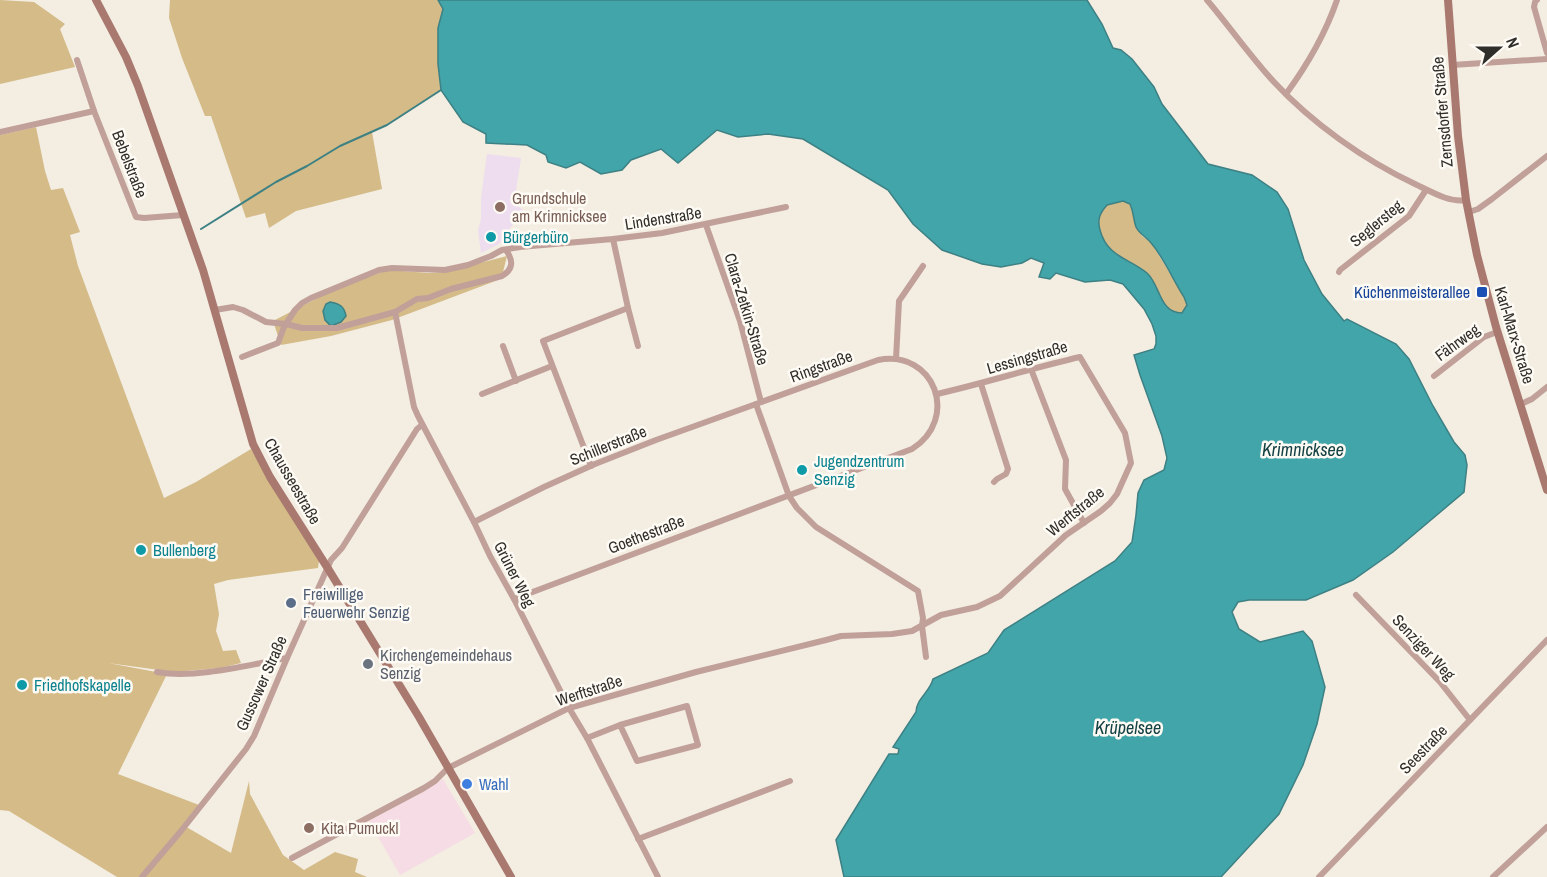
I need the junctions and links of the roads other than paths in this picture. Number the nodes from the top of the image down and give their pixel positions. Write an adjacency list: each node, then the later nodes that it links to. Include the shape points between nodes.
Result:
1 (96, 0): 17 (main road, Chausseestraße, via 138,86)
2 (1207, 0): 10 (street)
3 (1337, 0): 10 (street, via 1316,50)
4 (1448, 0): 9 (main road, Zernsdorfer Straße)
5 (1537, 0): 6 (street, via 1534,7)
6 (1547, 53)
7 (1547, 59): 9 (street)
8 (77, 60): 11 (street, Bebelstraße)
9 (1452, 65): 15 (main road, Zernsdorfer Straße)
10 (1286, 94): 14 (street, via 1348,146)
11 (94, 111): 12 (street); 17 (street, Bebelstraße, via 136,217)
12 (0, 132)
13 (1547, 156): 18 (street)
14 (1426, 189): 15 (street, via 1451,200); 23 (street, Seglersteg, via 1409,216)
15 (1466, 200): 18 (main road, Zernsdorfer Straße)
16 (786, 207): 19 (street, Lindenstraße)
17 (183, 215): 25 (main road, Chausseestraße)
18 (1469, 216): 28 (main road, Karl-Marx-Straße)
19 (706, 225): 20 (street, Lindenstraße); 42 (street, Clara-Zetkin-Straße, via 740,321)
20 (613, 239): 21 (street, Lindenstraße); 24 (street)
21 (506, 250): 26 (street, via 511,257 508,273 417,299); 27 (street, Lindenstraße, via 446,270 380,270 311,298 295,310)
22 (923, 266): 33 (street, via 899,301)
23 (1339, 272)
24 (628, 308): 30 (street); 34 (street, via 543,341)
25 (215, 310): 27 (street, via 233,307 266,322); 51 (main road, Chausseestraße, via 253,444)
26 (395, 312): 27 (street, via 337,328); 44 (street, Grüner Weg, via 414,407)
27 (286, 324): 31 (street, Lindenstraße, via 278,343)
28 (1497, 332): 36 (street, Fährweg, via 1484,337); 43 (main road, Karl-Marx-Straße)
29 (503, 346): 37 (street)
30 (638, 346)
31 (242, 357)
32 (1080, 357): 35 (street, Lessingstraße); 50 (street, Werftstraße, via 1125,433 1131,463 1117,494)
33 (896, 359): 41 (street, via 921,370); 42 (street, Ringstraße, via 878,360)
34 (552, 366): 37 (street); 45 (street)
35 (1031, 369): 38 (street, Lessingstraße); 50 (street, via 1066,460 1065,489)
36 (1434, 376)
37 (516, 381): 40 (street)
38 (981, 384): 41 (street, Lessingstraße); 46 (street, Lessingstraße, via 1008,469)
39 (1547, 387): 43 (street)
40 (482, 394)
41 (937, 394): 48 (street, via 934,425 918,445)
42 (758, 403): 45 (street, Schillerstraße); 48 (street, Clara-Zetkin-Straße)
43 (1521, 404): 47 (main road, Karl-Marx-Straße)
44 (422, 425): 49 (street, Grüner Weg); 51 (street, Gussower Straße)
45 (591, 466): 49 (street, Schillerstraße)
46 (994, 482)
47 (1547, 490)
48 (789, 496): 53 (street, Goethestraße); 54 (street, via 816,527 918,591)
49 (474, 522): 53 (street, Grüner Weg)
50 (1084, 523): 54 (street, Werftstraße, via 1054,544 1000,596 977,607 941,615)
51 (327, 567): 57 (street, Gussower Straße); 63 (main road, Chausseestraße)
52 (1356, 595): 60 (street, Senziger Weg, via 1440,682)
53 (514, 599): 59 (street, Grüner Weg)
54 (922, 626): 56 (street); 59 (street, Werftstraße, via 892,634 818,641)
55 (1547, 640): 60 (street, Seestraße)
56 (926, 657)
57 (286, 658): 58 (street, via 220,671); 68 (street, Gussower Straße, via 246,749)
58 (157, 672)
59 (569, 708): 62 (street, Grüner Weg); 63 (street, Werftstraße)
60 (1470, 720): 71 (street, Seestraße)
61 (620, 725): 61 (street, via 687,706 698,745 637,761); 62 (street)
62 (587, 738): 66 (street, Grüner Weg)
63 (448, 768): 67 (street, Werftstraße, via 424,788); 69 (main road, Chausseestraße)
64 (790, 781): 66 (street)
65 (1547, 827): 72 (street)
66 (638, 839): 70 (street, Grüner Weg)
67 (292, 858)
68 (142, 877)
69 (511, 877)
70 (658, 877)
71 (1318, 877)
72 (1493, 877)

